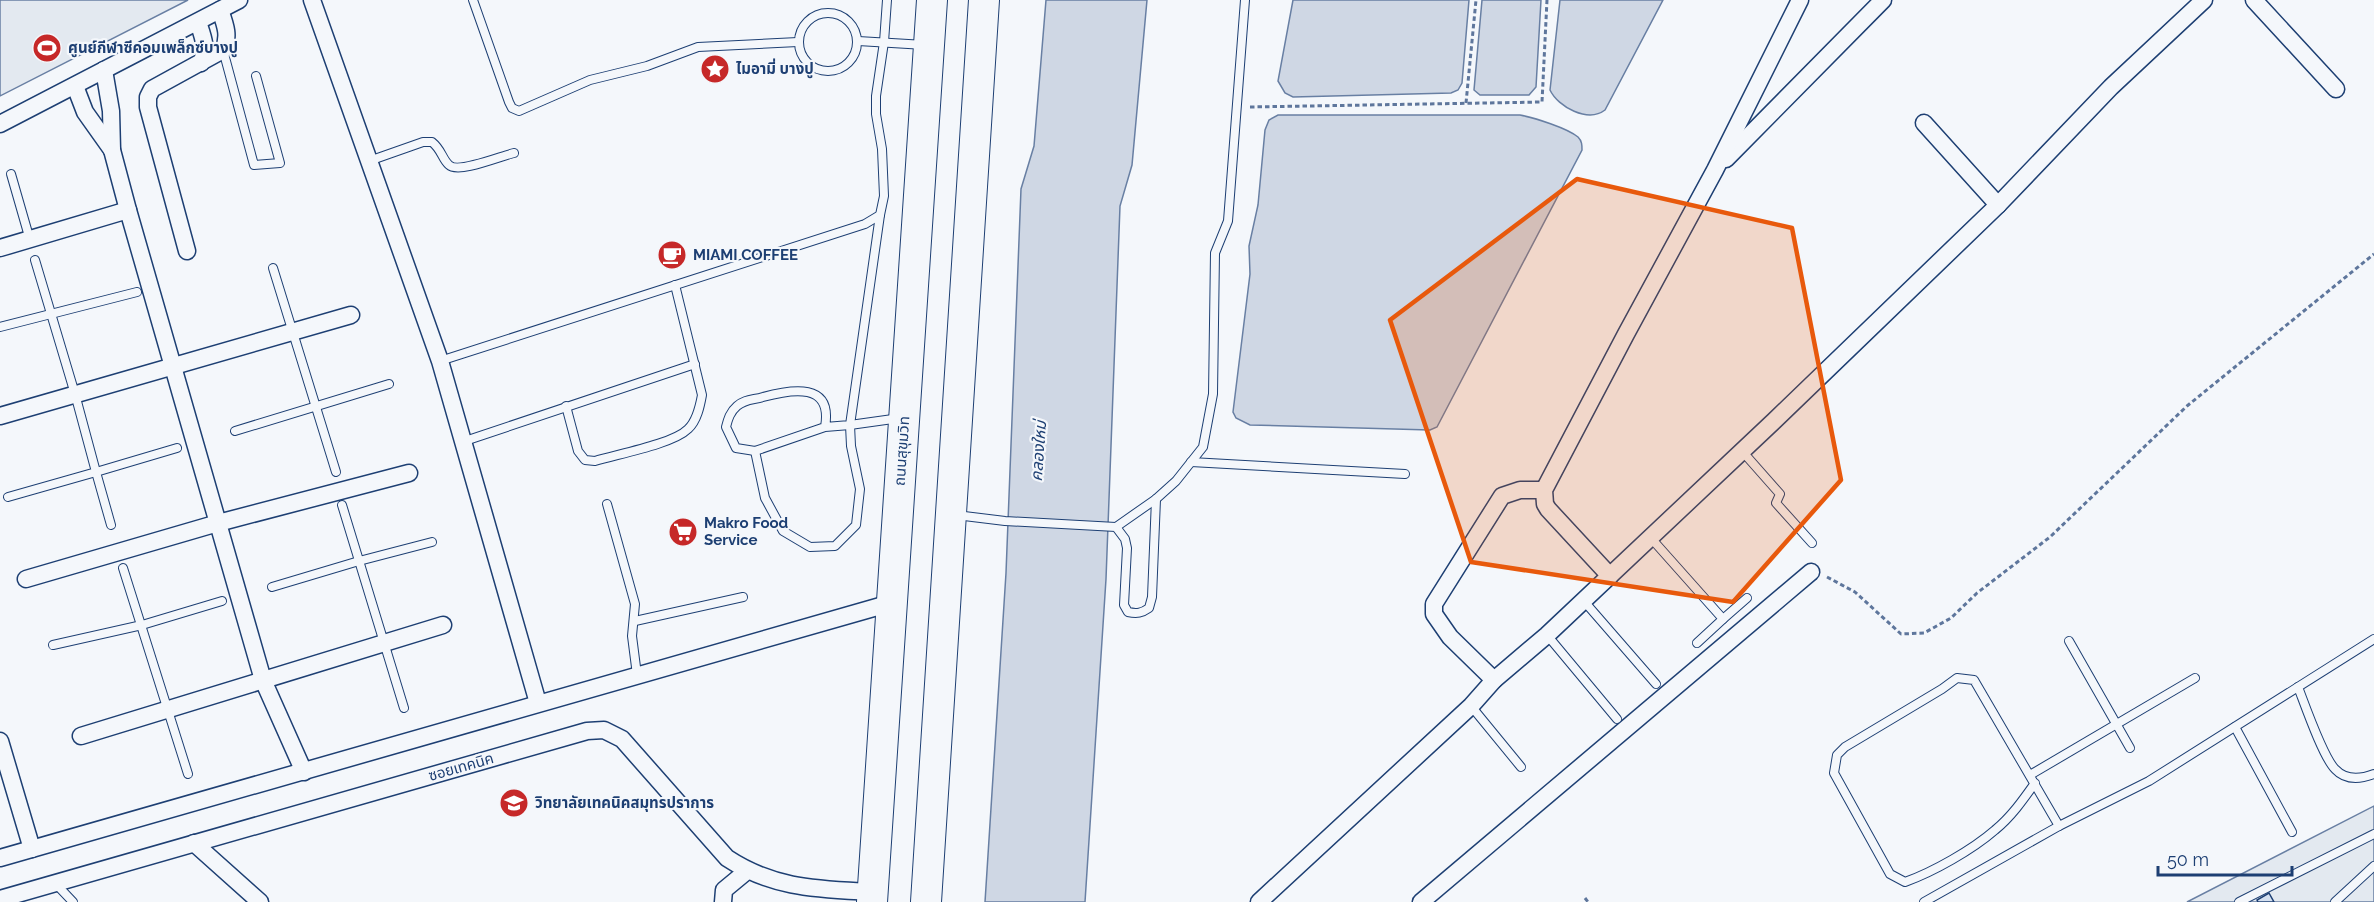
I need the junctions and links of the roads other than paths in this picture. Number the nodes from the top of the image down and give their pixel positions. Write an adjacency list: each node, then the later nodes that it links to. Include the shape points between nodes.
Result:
1 (473, 0): 14 (lane, via 509,102 519,111 590,80 646,66 698,46)
2 (887, 0): 15 (lane)
3 (932, 0): 16 (highway, ถนนสุขุมวิท)
4 (984, 0): 70 (highway)
5 (1245, 0): 60 (lane, via 1228,221 1215,253 1213,394 1203,447)
6 (1800, 0): 28 (street)
7 (1882, 0): 28 (street)
8 (2204, 0): 30 (street, via 2111,87)
9 (2254, 0): 22 (street)
10 (317, 2): 27 (street)
11 (227, 4): 12 (street); 17 (street, via 227,43)
12 (198, 22): 18 (street, via 206,53); 19 (street)
13 (858, 41): 14 (lane, via 854,56 844,67 829,71 814,68 803,57); 14 (lane, via 854,26 842,16 827,12 812,16 802,27); 15 (lane)
14 (798, 42)
15 (884, 42): 16 (lane); 32 (lane, via 876,96 884,196)
16 (928, 45): 52 (highway, ถนนสุขุมวิท)
17 (223, 50): 18 (street); 20 (lane, via 254,165 280,163)
18 (201, 63): 35 (street, via 152,89 148,97)
19 (104, 70): 21 (street); 25 (street)
20 (256, 76)
21 (75, 86): 24 (street); 25 (street, via 84,112)
22 (2336, 89)
23 (1924, 123): 30 (street)
24 (0, 124)
25 (112, 150): 31 (street)
26 (514, 153): 27 (lane, via 453,168 441,149 432,142 423,142)
27 (369, 161): 44 (street)
28 (1715, 170): 65 (street)
29 (11, 174): 33 (lane)
30 (1998, 205): 59 (street)
31 (128, 210): 33 (street); 46 (street)
32 (880, 214): 38 (lane, via 865,224); 53 (lane)
33 (30, 240): 34 (street)
34 (0, 248)
35 (187, 250)
36 (35, 260): 40 (lane)
37 (273, 268): 43 (lane)
38 (675, 285): 44 (lane); 45 (lane)
39 (137, 292): 40 (lane)
40 (51, 313): 42 (lane); 48 (lane)
41 (351, 315): 43 (street)
42 (0, 327)
43 (293, 332): 46 (street); 50 (lane)
44 (440, 361): 56 (street)
45 (695, 364): 49 (lane); 49 (lane, via 702,395 690,428 678,437 595,461 585,460 578,451)
46 (174, 366): 48 (street); 71 (street)
47 (389, 384): 50 (lane)
48 (75, 394): 51 (street); 61 (lane)
49 (566, 406): 56 (lane)
50 (315, 408): 55 (lane); 62 (lane)
51 (0, 416)
52 (904, 417): 53 (lane); 87 (highway, ถนนสุขุมวิท)
53 (850, 425): 54 (lane); 58 (lane, via 860,489 856,525 835,546 810,547 783,531 765,498)
54 (825, 427): 58 (lane); 58 (lane, via 828,413 824,403 803,390 747,400 735,407 726,427 736,448)
55 (235, 431)
56 (462, 442): 104 (street)
57 (177, 448): 61 (lane)
58 (755, 451)
59 (1742, 451): 74 (street); 76 (lane, via 1780,494 1776,503)
60 (1191, 462): 64 (lane); 67 (lane)
61 (96, 472): 66 (lane); 72 (lane)
62 (336, 472)
63 (409, 473): 71 (street)
64 (1405, 474)
65 (1544, 490): 80 (street, via 1548,509); 101 (street, via 1520,490 1502,496 1434,604 1434,614 1450,636)
66 (8, 497)
67 (1156, 499): 73 (lane); 73 (lane, via 1152,597 1149,608 1142,613 1128,612 1124,606 1127,548 1125,539)
68 (607, 504): 89 (lane, via 635,604)
69 (342, 505): 77 (lane)
70 (952, 515): 73 (lane); 134 (highway)
71 (218, 523): 81 (street); 100 (street)
72 (111, 525)
73 (1113, 526)
74 (1650, 537): 80 (street); 88 (lane)
75 (432, 542): 77 (lane)
76 (1812, 543)
77 (358, 561): 82 (lane); 95 (lane)
78 (123, 568): 90 (lane)
79 (1811, 572): 136 (street)
80 (1610, 576): 85 (street)
81 (26, 579)
82 (272, 587)
83 (743, 597): 89 (lane)
84 (1747, 598): 88 (lane)
85 (1583, 600): 92 (street); 102 (lane)
86 (222, 601): 90 (lane)
87 (891, 603): 98 (street); 129 (highway, ถนนสุขุมวิท)
88 (1723, 619): 96 (lane)
89 (635, 621): 98 (lane, via 632,636)
90 (142, 625): 97 (lane); 107 (lane)
91 (442, 625): 95 (street)
92 (1547, 635): 101 (street); 108 (lane)
93 (2374, 639): 103 (lane)
94 (2069, 641): 109 (lane)
95 (383, 643): 100 (street); 106 (lane)
96 (1696, 643)
97 (53, 645)
98 (637, 675): 104 (street)
99 (2195, 678): 109 (lane)
100 (263, 680): 107 (street); 115 (street)
101 (1494, 680): 105 (street)
102 (1656, 684)
103 (2298, 687): 110 (lane); 117 (lane, via 2334,769 2347,777)
104 (538, 704): 115 (street)
105 (1471, 706): 114 (lane); 135 (street)
106 (404, 708)
107 (168, 709): 111 (street); 116 (lane)
108 (1617, 719)
109 (2115, 725): 113 (lane); 118 (lane)
110 (2235, 727): 119 (lane, via 2149,781); 120 (lane)
111 (81, 736)
112 (0, 741): 123 (street)
113 (2130, 748)
114 (1521, 767)
115 (304, 772): 123 (street)
116 (188, 774)
117 (2374, 774)
118 (2032, 779): 118 (lane, via 1974,681 1957,678 1845,747 1837,755 1834,773 1890,874 1905,882 1929,873 1995,831 2017,807); 119 (lane)
119 (2059, 826): 137 (lane)
120 (2292, 832)
121 (2374, 834): 138 (lane)
122 (194, 843): 126 (street, ซอยเทคนิค, via 587,731 604,730 622,740 727,858); 127 (street, ซอยเทคนิค); 132 (street)
123 (32, 849): 124 (street)
124 (0, 858)
125 (2374, 866): 139 (lane)
126 (747, 871): 128 (street, ซอยเทคนิค); 133 (street, via 724,890)
127 (54, 883): 130 (street, ซอยเทคนิค); 131 (lane)
128 (804, 895): 129 (street, ซอยเทคนิค)
129 (872, 897)
130 (0, 898)
131 (74, 902)
132 (260, 902)
133 (723, 902)
134 (926, 902)
135 (1259, 902)
136 (1421, 902)
137 (1924, 902)
138 (2240, 902)
139 (2335, 902)

